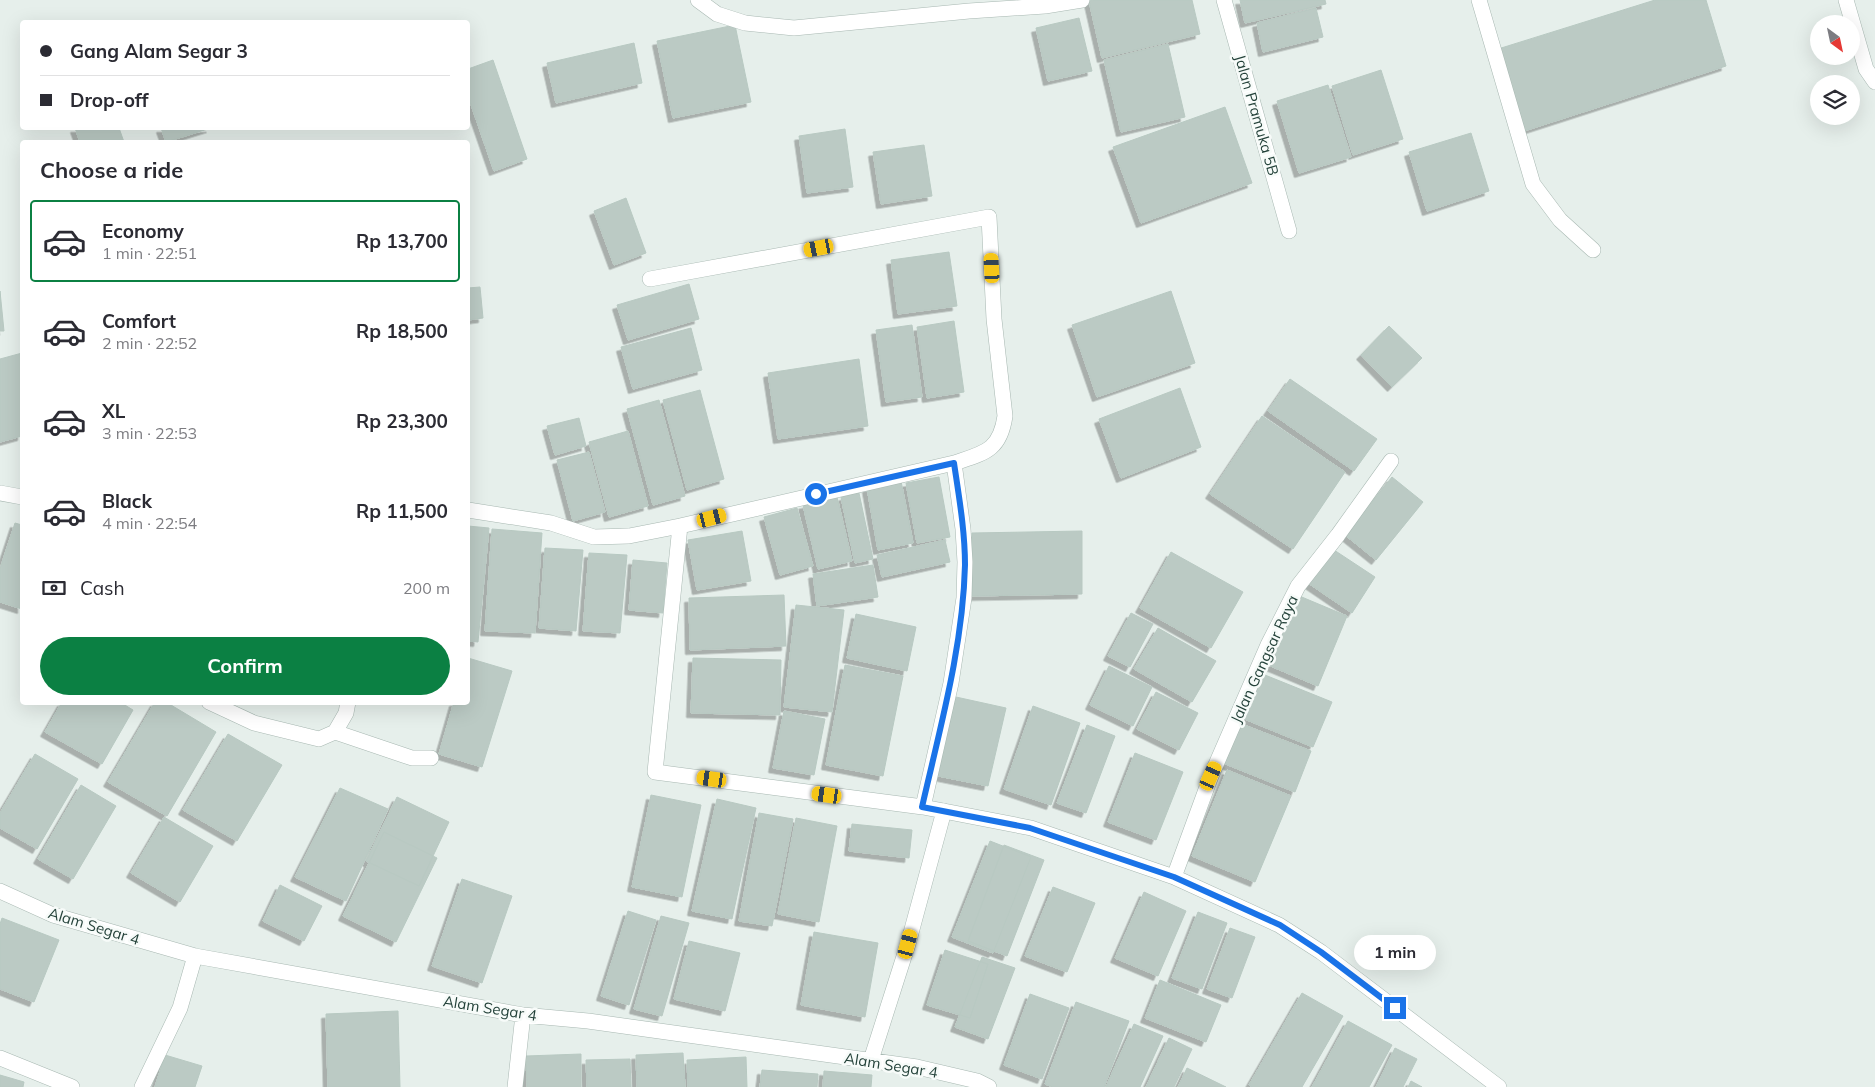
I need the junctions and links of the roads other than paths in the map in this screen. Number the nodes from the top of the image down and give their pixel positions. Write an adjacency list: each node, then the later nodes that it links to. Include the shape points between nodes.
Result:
1 (698, 0): 6 (street, via 717,14 745,23 794,28)
2 (1082, 0): 6 (street, via 1045,6)
3 (1224, 0): 8 (street, Jalan Pramuka 5B)
4 (1479, 0): 9 (street, via 1533,184 1560,220)
5 (1846, 0): 7 (street, via 1866,69)
6 (968, 5)
7 (1875, 82)
8 (1290, 231)
9 (1593, 250)
10 (650, 279): 12 (street, via 989,217 994,319 1005,416 998,442 981,454)
11 (1391, 461): 23 (street, Jalan Gangsar Raya, via 1298,586 1268,645 1211,776)
12 (954, 463): 16 (street); 21 (street, via 963,529 964,598 951,683)
13 (0, 493): 14 (street)
14 (20, 497)
15 (470, 510): 16 (street, via 551,524 594,537 629,536)
16 (680, 526): 21 (street, via 655,772)
17 (215, 705): 19 (street, via 254,723 319,739)
18 (347, 705): 19 (street)
19 (335, 732): 20 (street, via 412,758)
20 (431, 758)
21 (922, 807): 22 (street)
22 (944, 811): 23 (street, via 1030,828); 28 (street, via 908,944)
23 (1174, 877): 33 (street, via 1280,925 1321,952)
24 (0, 890): 25 (street, Alam Segar 4, via 53,915)
25 (195, 956): 26 (street, Alam Segar 4); 30 (street, via 180,1008)
26 (523, 1015): 28 (street, Alam Segar 4); 31 (street)
27 (0, 1058): 29 (street)
28 (871, 1060): 32 (street, Alam Segar 4, via 917,1067 977,1081)
29 (72, 1087)
30 (142, 1087)
31 (515, 1087)
32 (989, 1087)
33 (1499, 1087)

